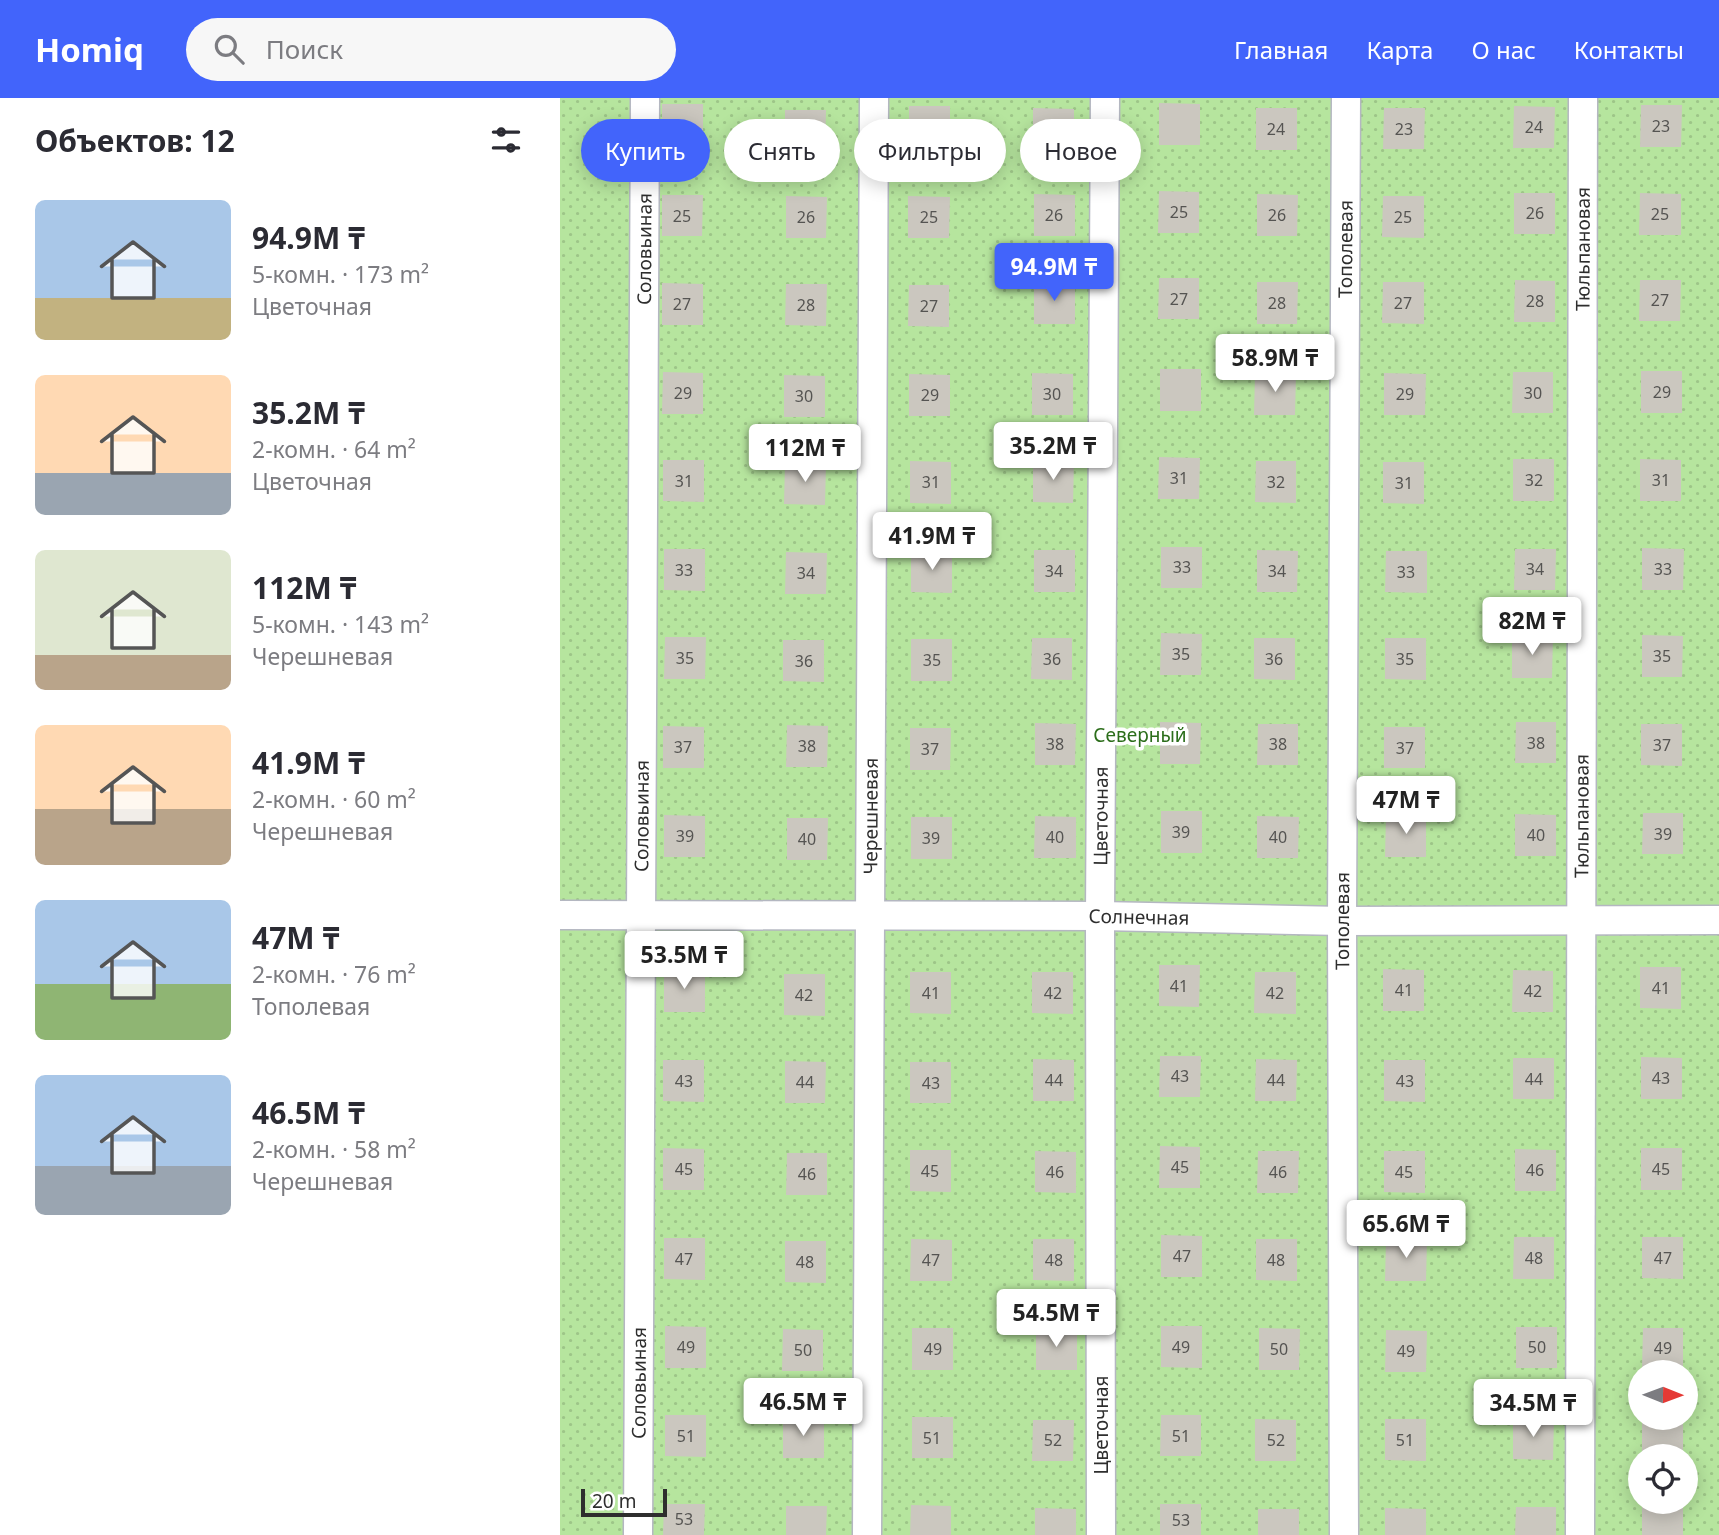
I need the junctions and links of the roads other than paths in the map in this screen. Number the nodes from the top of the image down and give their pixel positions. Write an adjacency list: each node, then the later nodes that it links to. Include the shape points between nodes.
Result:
1 (645, 98): 9 (street, Соловьиная)
2 (874, 98): 7 (street, Черешневая)
3 (1105, 98): 8 (street, Цветочная)
4 (1346, 98): 12 (street, Тополевая)
5 (1583, 98): 10 (street, Тюльпановая)
6 (560, 915): 9 (street, Солнечная)
7 (872, 916): 8 (street, Солнечная); 9 (street, Солнечная); 14 (street, Черешневая)
8 (1100, 916): 12 (street, Солнечная); 15 (street, Цветочная)
9 (641, 917): 13 (street, Соловьиная)
10 (1581, 919): 11 (street, Солнечная); 12 (street, Солнечная); 17 (street, Тюльпановая)
11 (1719, 920)
12 (1342, 921): 16 (street, Тополевая)
13 (638, 1535)
14 (867, 1535)
15 (1101, 1535)
16 (1345, 1535)
17 (1580, 1535)

